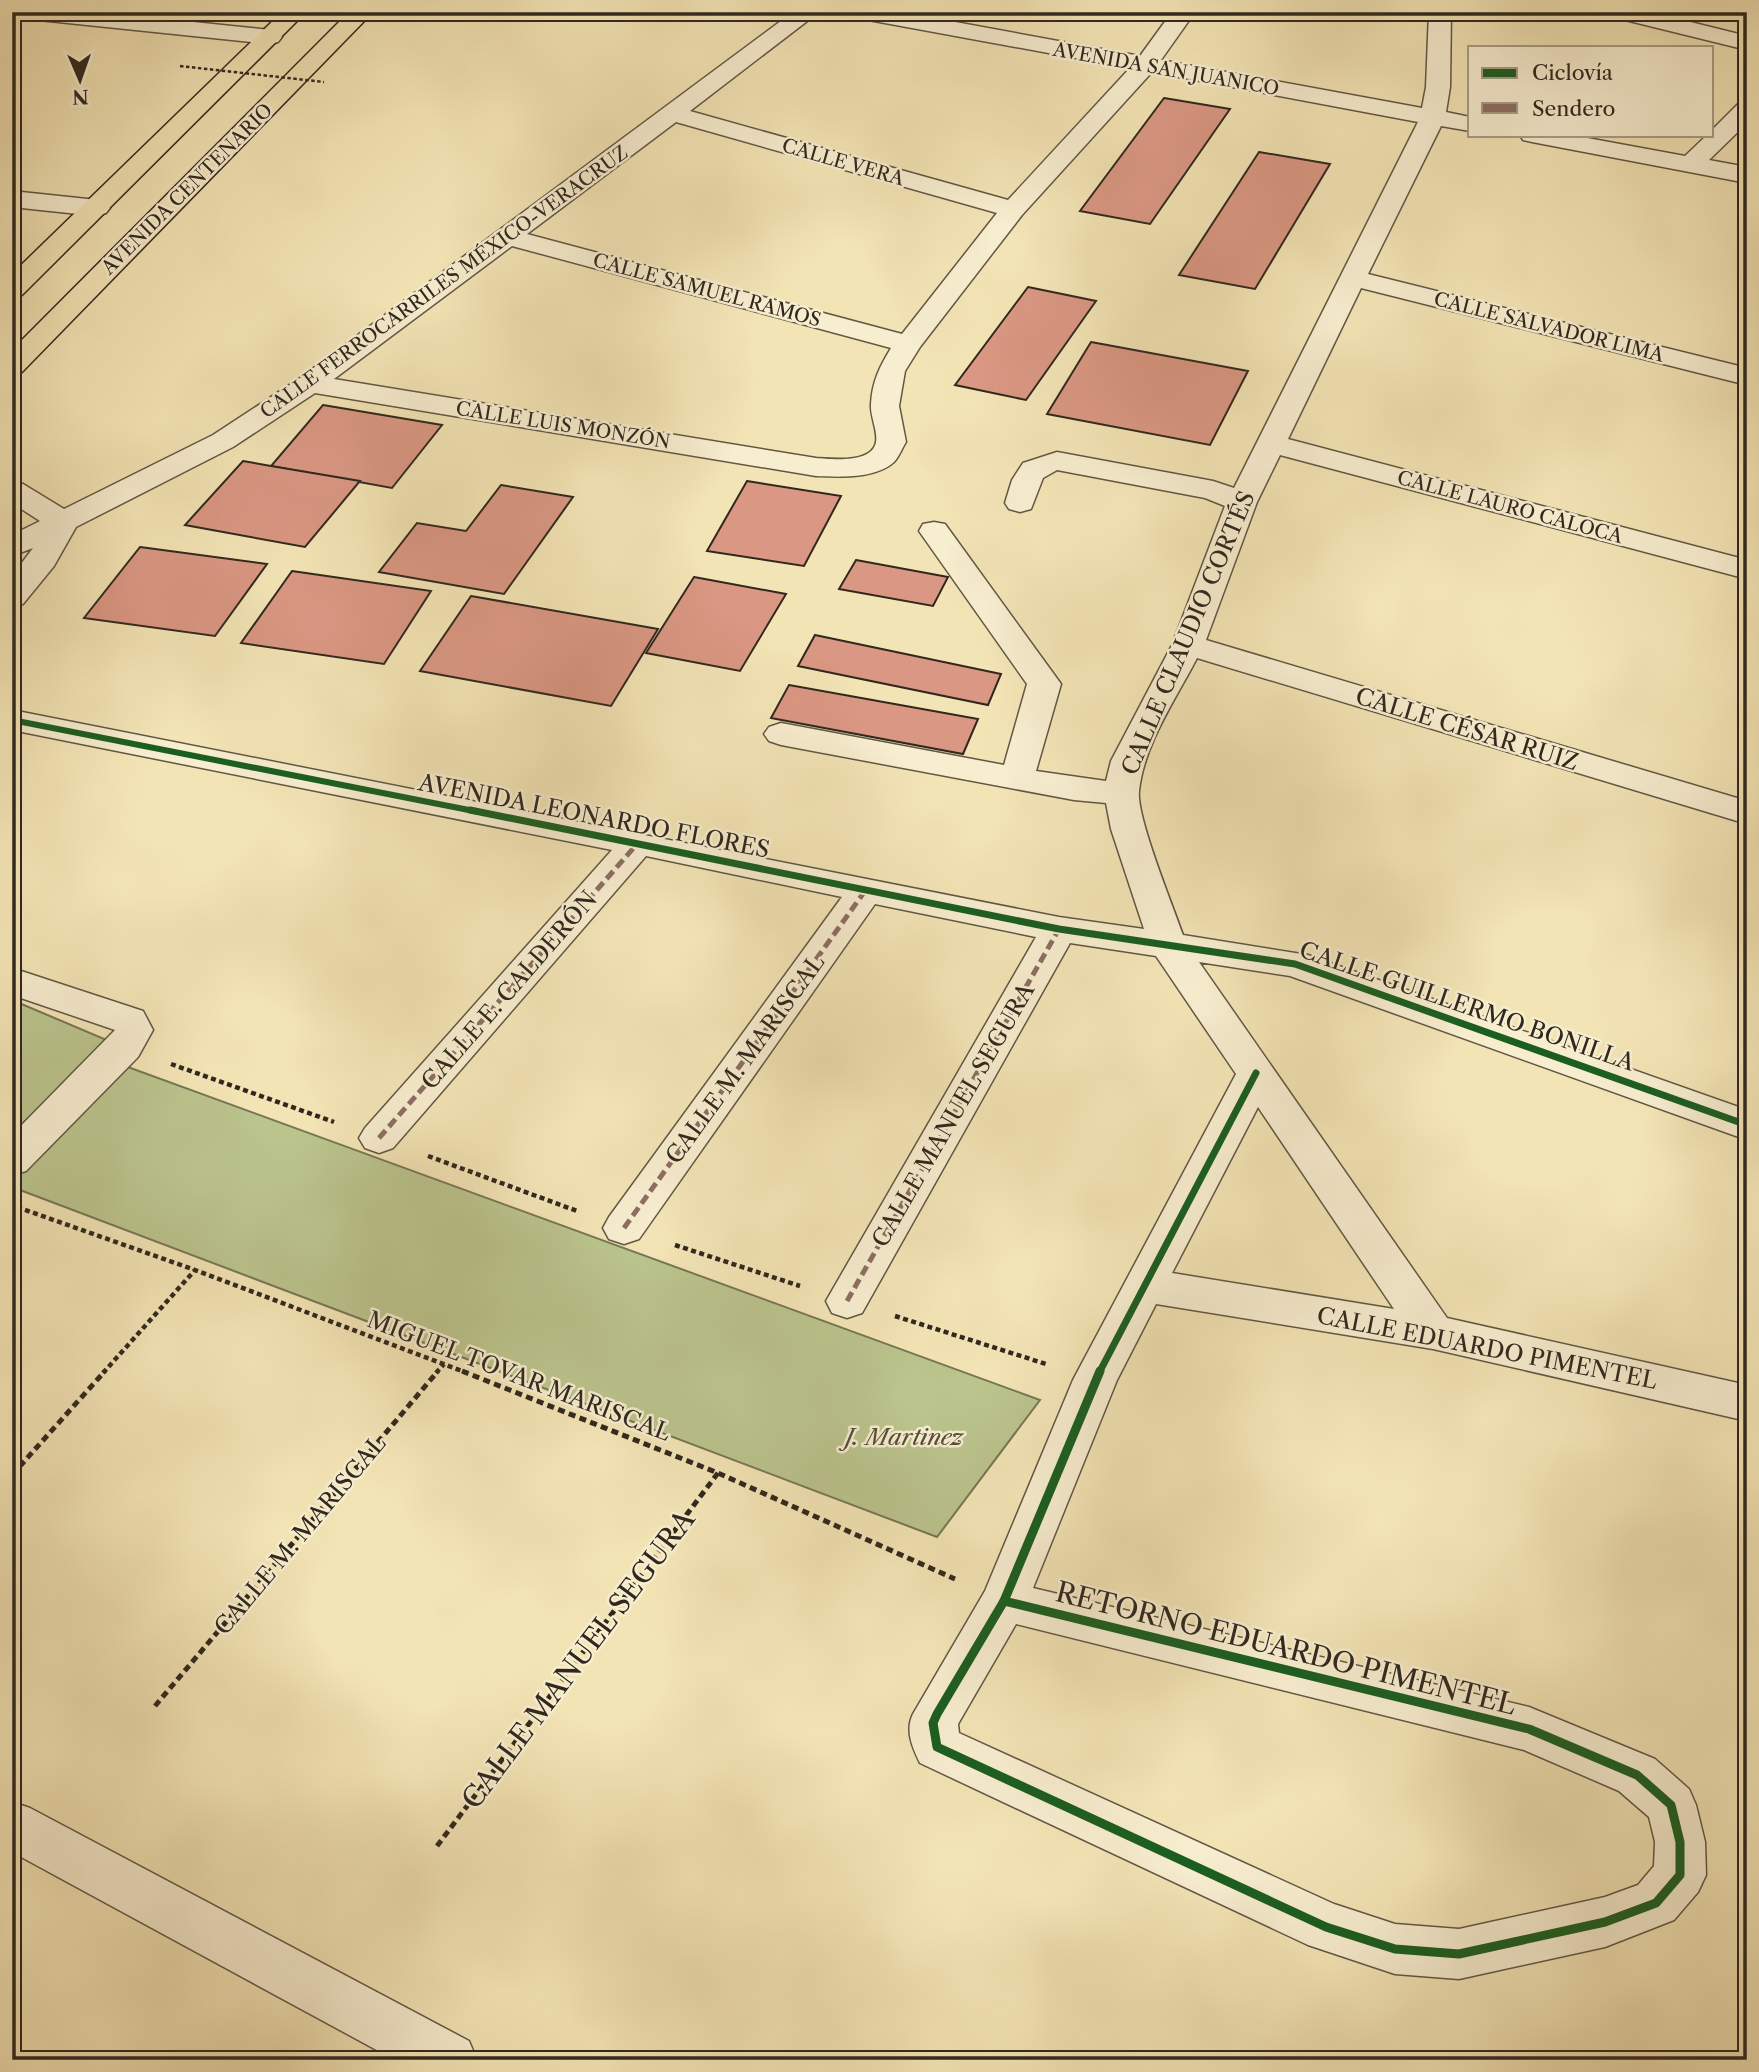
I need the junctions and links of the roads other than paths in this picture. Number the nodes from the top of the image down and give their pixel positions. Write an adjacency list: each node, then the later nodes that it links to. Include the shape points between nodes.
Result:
1 (29, 12): 9 (street)
2 (295, 12): 9 (main road)
3 (362, 12): 26 (main road, AVENIDA CENTENARIO)
4 (808, 12): 13 (street, CALLE FERROCARRILES MÉXICO-VERACRUZ)
5 (863, 12): 11 (street, AVENIDA SAN JUANICO)
6 (1184, 12): 11 (street, CALLE LUIS MONZÓN)
7 (1440, 12): 14 (street, CALLE CLAUDIO CORTÉS)
8 (1621, 12): 10 (street)
9 (270, 37): 20 (main road)
10 (1747, 43)
11 (1145, 66): 14 (street, AVENIDA SAN JUANICO); 21 (street, CALLE LUIS MONZÓN)
12 (1747, 109): 17 (street)
13 (673, 114): 21 (street, CALLE VERA); 22 (street, CALLE FERROCARRILES MÉXICO-VERACRUZ)
14 (1433, 117): 15 (street, AVENIDA SAN JUANICO); 23 (street, CALLE CLAUDIO CORTÉS)
15 (1468, 124)
16 (1538, 136): 17 (street)
17 (1692, 163): 18 (street)
18 (1747, 175)
19 (12, 199): 20 (street)
20 (97, 208): 24 (main road)
21 (1013, 210): 25 (street, CALLE LUIS MONZÓN)
22 (505, 236): 25 (street, CALLE SAMUEL RAMOS); 28 (street, CALLE FERROCARRILES MÉXICO-VERACRUZ)
23 (1352, 278): 27 (street, CALLE SALVADOR LIMA); 29 (street, CALLE CLAUDIO CORTÉS)
24 (12, 289)
25 (908, 344): 28 (street, CALLE LUIS MONZÓN, via 891,371 885,406 891,442 884,455 871,463 844,468)
26 (12, 366)
27 (1747, 377)
28 (310, 384): 33 (street, CALLE FERROCARRILES MÉXICO-VERACRUZ, via 223,441)
29 (1273, 444): 31 (street, CALLE CLAUDIO CORTÉS); 36 (street, CALLE LAURO CALOCA)
30 (12, 490): 33 (street)
31 (1242, 502): 32 (street, via 1213,490 1057,461 1033,469); 38 (street, CALLE CLAUDIO CORTÉS)
32 (1020, 503)
33 (63, 522): 35 (street, CALLE FERROCARRILES MÉXICO-VERACRUZ); 37 (street, via 43,559)
34 (934, 531): 41 (street, via 1044,684)
35 (12, 547)
36 (1747, 570)
37 (12, 597)
38 (1188, 645): 42 (street, CALLE CLAUDIO CORTÉS, via 1128,761); 43 (street, CALLE CÉSAR RUIZ)
39 (12, 720): 44 (street, AVENIDA LEONARDO FLORES)
40 (781, 734): 41 (street)
41 (1017, 778): 42 (street)
42 (1121, 794): 47 (street, CALLE CLAUDIO CORTÉS)
43 (1747, 813)
44 (638, 843): 45 (street, AVENIDA LEONARDO FLORES); 51 (street, CALLE E. CALDERÓN)
45 (866, 891): 46 (street, AVENIDA LEONARDO FLORES); 53 (street, CALLE M. MARISCAL)
46 (1059, 929): 47 (street, AVENIDA LEONARDO FLORES); 55 (street, CALLE MANUEL SEGURA)
47 (1169, 947): 49 (street, CALLE CLAUDIO CORTÉS); 50 (street, CALLE GUILLERMO BONILLA, via 1295,964)
48 (12, 981): 52 (street, via 129,1021 134,1030 124,1047)
49 (1256, 1073): 54 (street, RETORNO EDUARDO PIMENTEL); 56 (street, CALLE CLAUDIO CORTÉS)
50 (1747, 1125)
51 (379, 1138)
52 (12, 1160)
53 (624, 1227)
54 (1143, 1285): 56 (street, CALLE EDUARDO PIMENTEL); 58 (street, RETORNO EDUARDO PIMENTEL, via 1095,1380)
55 (847, 1301)
56 (1433, 1332): 57 (street, CALLE EDUARDO PIMENTEL)
57 (1747, 1403)
58 (1004, 1601): 58 (street, RETORNO EDUARDO PIMENTEL, via 933,1723 937,1747 1326,1927 1395,1950 1459,1954 1605,1922 1656,1903 1681,1875 1680,1842 1671,1805 1637,1775 1529,1729)
59 (12, 1825): 60 (street)
60 (450, 2060)

